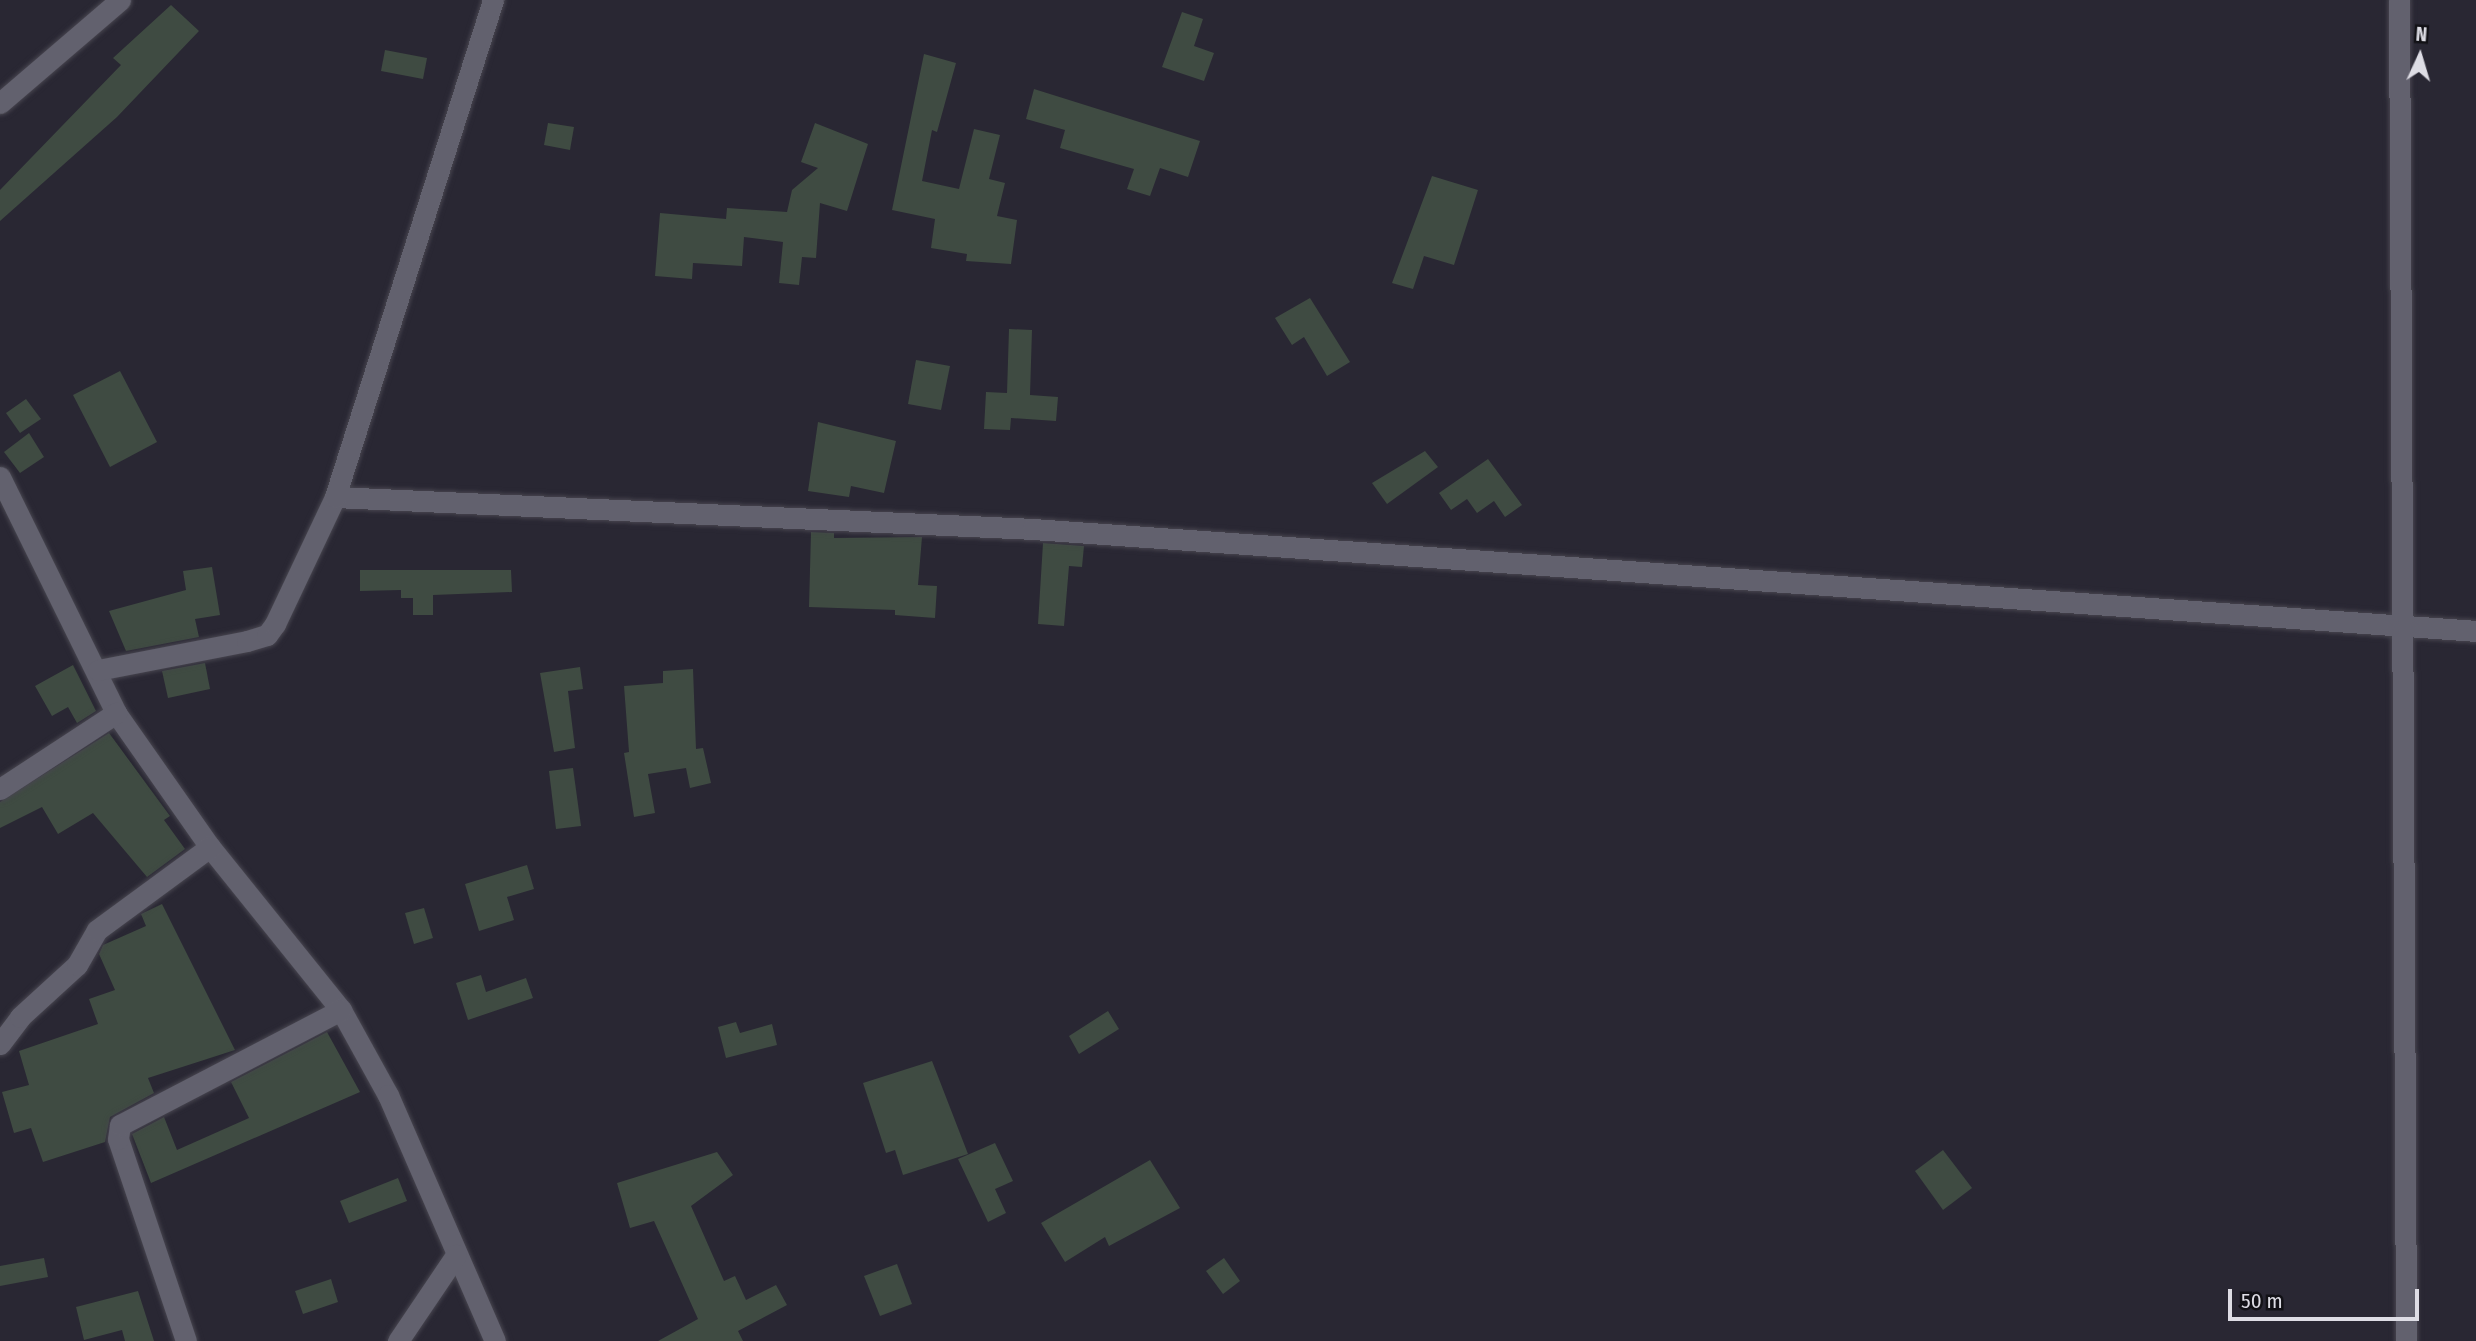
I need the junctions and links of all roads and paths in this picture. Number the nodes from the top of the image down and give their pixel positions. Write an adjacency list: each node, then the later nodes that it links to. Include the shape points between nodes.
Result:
1 (120, 0): 4 (street)
2 (493, 0): 6 (street)
3 (2399, 0): 7 (street)
4 (0, 103)
5 (0, 477): 9 (street)
6 (335, 497): 7 (street, via 1033,529); 9 (street, via 267,635)
7 (2402, 626): 8 (street); 19 (street)
8 (2476, 631)
9 (98, 670): 10 (street)
10 (116, 712): 11 (street); 12 (street)
11 (0, 789)
12 (210, 847): 13 (street); 14 (street, via 97,930 77,965 20,1017)
13 (341, 1010): 15 (street, via 388,1095); 16 (street, via 120,1125 118,1139)
14 (0, 1044)
15 (456, 1255): 17 (street); 18 (street)
16 (186, 1341)
17 (398, 1341)
18 (495, 1341)
19 (2406, 1341)

